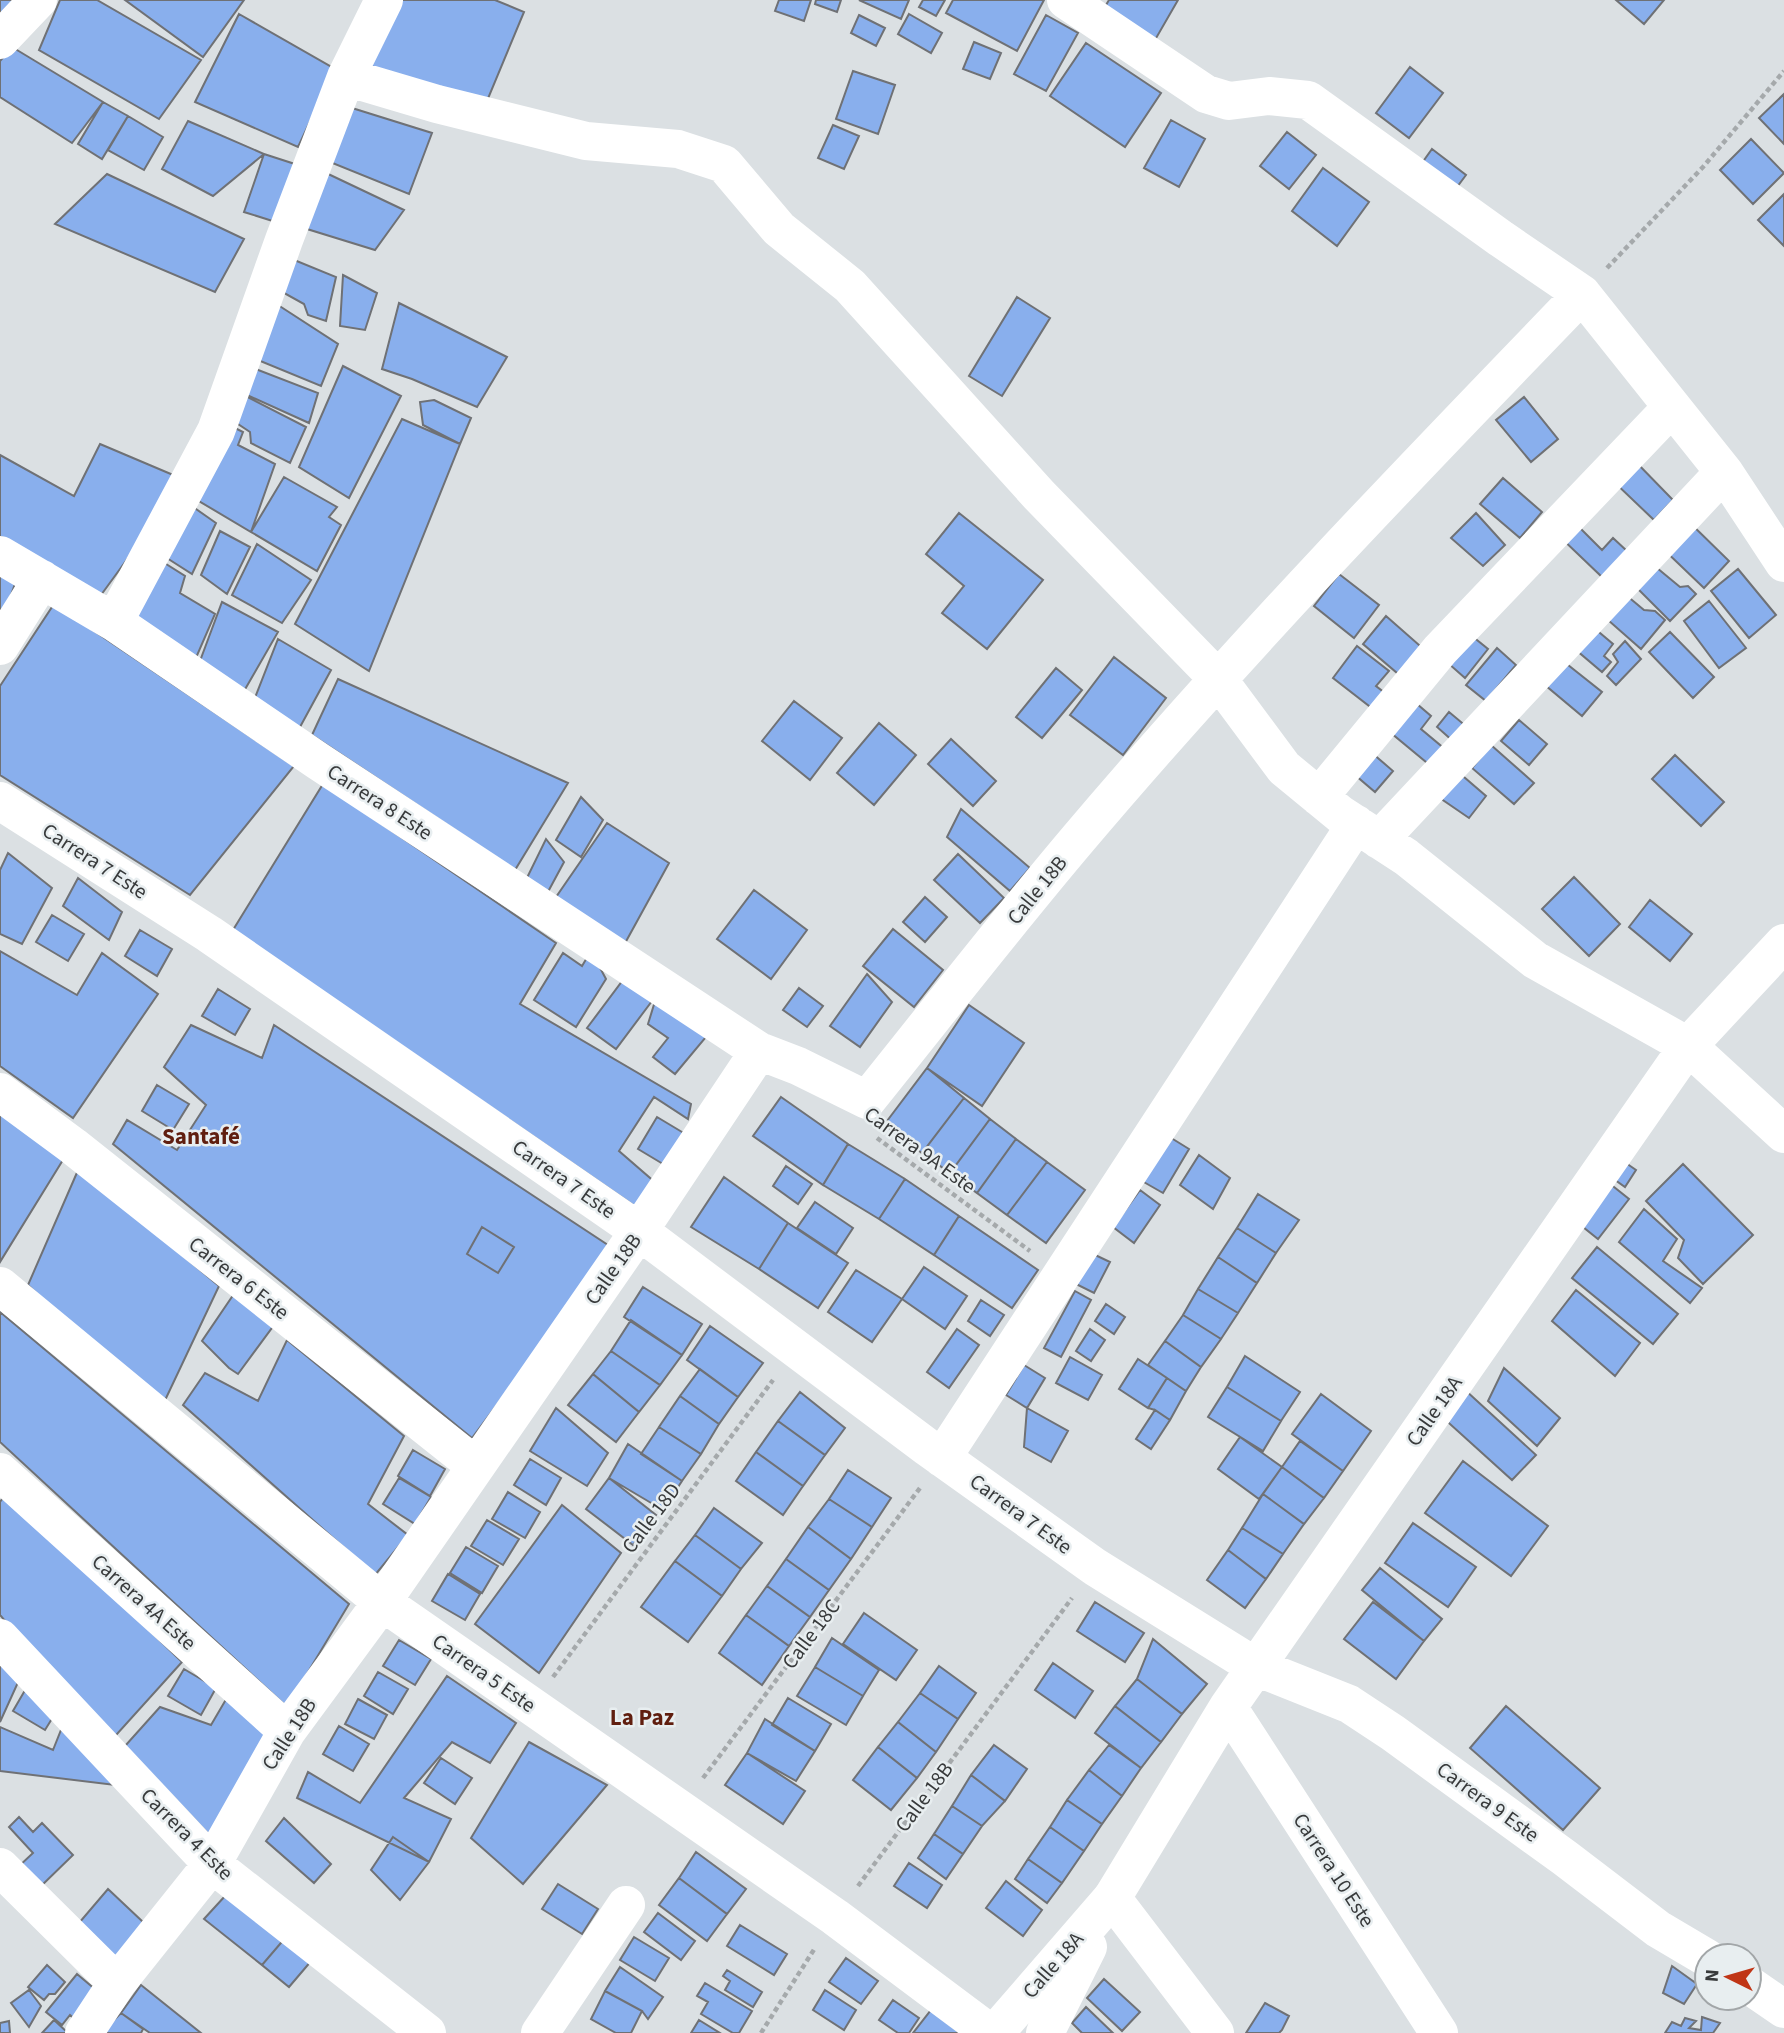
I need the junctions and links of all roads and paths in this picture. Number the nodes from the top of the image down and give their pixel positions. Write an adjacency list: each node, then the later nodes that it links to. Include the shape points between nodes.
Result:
1 (38, 0): 4 (street)
2 (384, 0): 6 (street)
3 (1066, 0): 7 (street, via 1206,94 1228,101 1269,96 1308,100)
4 (0, 40)
5 (1784, 71): 7 (path, via 1703,167)
6 (346, 77): 13 (street, via 216,431); 15 (street, via 586,141 678,149 724,164 779,229 850,286 1039,495)
7 (1582, 294): 8 (street); 15 (street)
8 (1672, 407): 9 (street); 16 (street, via 1440,650)
9 (1724, 471): 11 (street); 18 (street)
10 (0, 555): 12 (street, Carrera 8 Este)
11 (1784, 564)
12 (42, 579): 13 (street, Carrera 8 Este); 14 (street)
13 (114, 622): 21 (street, Carrera 8 Este)
14 (0, 646)
15 (1219, 679): 16 (street, via 1284,768); 21 (street, Calle 18B, via 1078,839 867,1100)
16 (1319, 797): 18 (street)
17 (0, 801): 25 (street, Carrera 7 Este, via 209,934)
18 (1367, 832): 20 (street, via 1406,857 1535,960); 26 (street)
19 (1784, 943): 20 (street, Calle 18A)
20 (1688, 1046): 24 (street); 35 (street, Calle 18A)
21 (759, 1051): 25 (street, Calle 18B)
22 (0, 1092): 30 (street, Carrera 6 Este)
23 (872, 1133): 26 (path, Carrera 9A Este)
24 (1784, 1134)
25 (639, 1231): 28 (street, Carrera 7 Este); 30 (street, Calle 18B)
26 (1062, 1274): 29 (street)
27 (0, 1286): 33 (street, Carrera 5 Este)
28 (796, 1348): 29 (street, Carrera 7 Este); 36 (path, Calle 18D)
29 (942, 1458): 32 (street, Carrera 7 Este); 39 (path, Calle 18C)
30 (476, 1466): 33 (street, Calle 18B)
31 (0, 1472): 38 (street, Carrera 4A Este)
32 (1095, 1567): 35 (street, Carrera 7 Este); 44 (path, Calle 18B)
33 (382, 1602): 36 (street, Carrera 5 Este); 38 (street, Calle 18B)
34 (0, 1639): 40 (street, Carrera 4 Este)
35 (1256, 1667): 37 (street, Calle 18A); 45 (street, Carrera 9 Este, via 1349,1704)
36 (531, 1706): 39 (street, Carrera 5 Este)
37 (1228, 1707): 42 (street, Calle 18A); 57 (street, Carrera 10 Este)
38 (287, 1731): 40 (street, Calle 18B)
39 (680, 1810): 44 (street, Carrera 5 Este)
40 (212, 1864): 46 (street, Calle 18B); 50 (street, Carrera 4 Este)
41 (0, 1867): 46 (street)
42 (1112, 1898): 54 (street, Calle 18A); 55 (street, Calle 18A); 56 (street)
43 (626, 1905): 51 (street)
44 (835, 1917): 52 (path, Calle 18B); 53 (street, Carrera 5 Este)
45 (1693, 1950)
46 (117, 1983): 49 (street, Calle 18B)
47 (1763, 1995): 48 (street)
48 (1784, 2009)
49 (84, 2033)
50 (427, 2033)
51 (540, 2033)
52 (761, 2033)
53 (990, 2033)
54 (995, 2033)
55 (1045, 2033)
56 (1215, 2033)
57 (1439, 2033)

